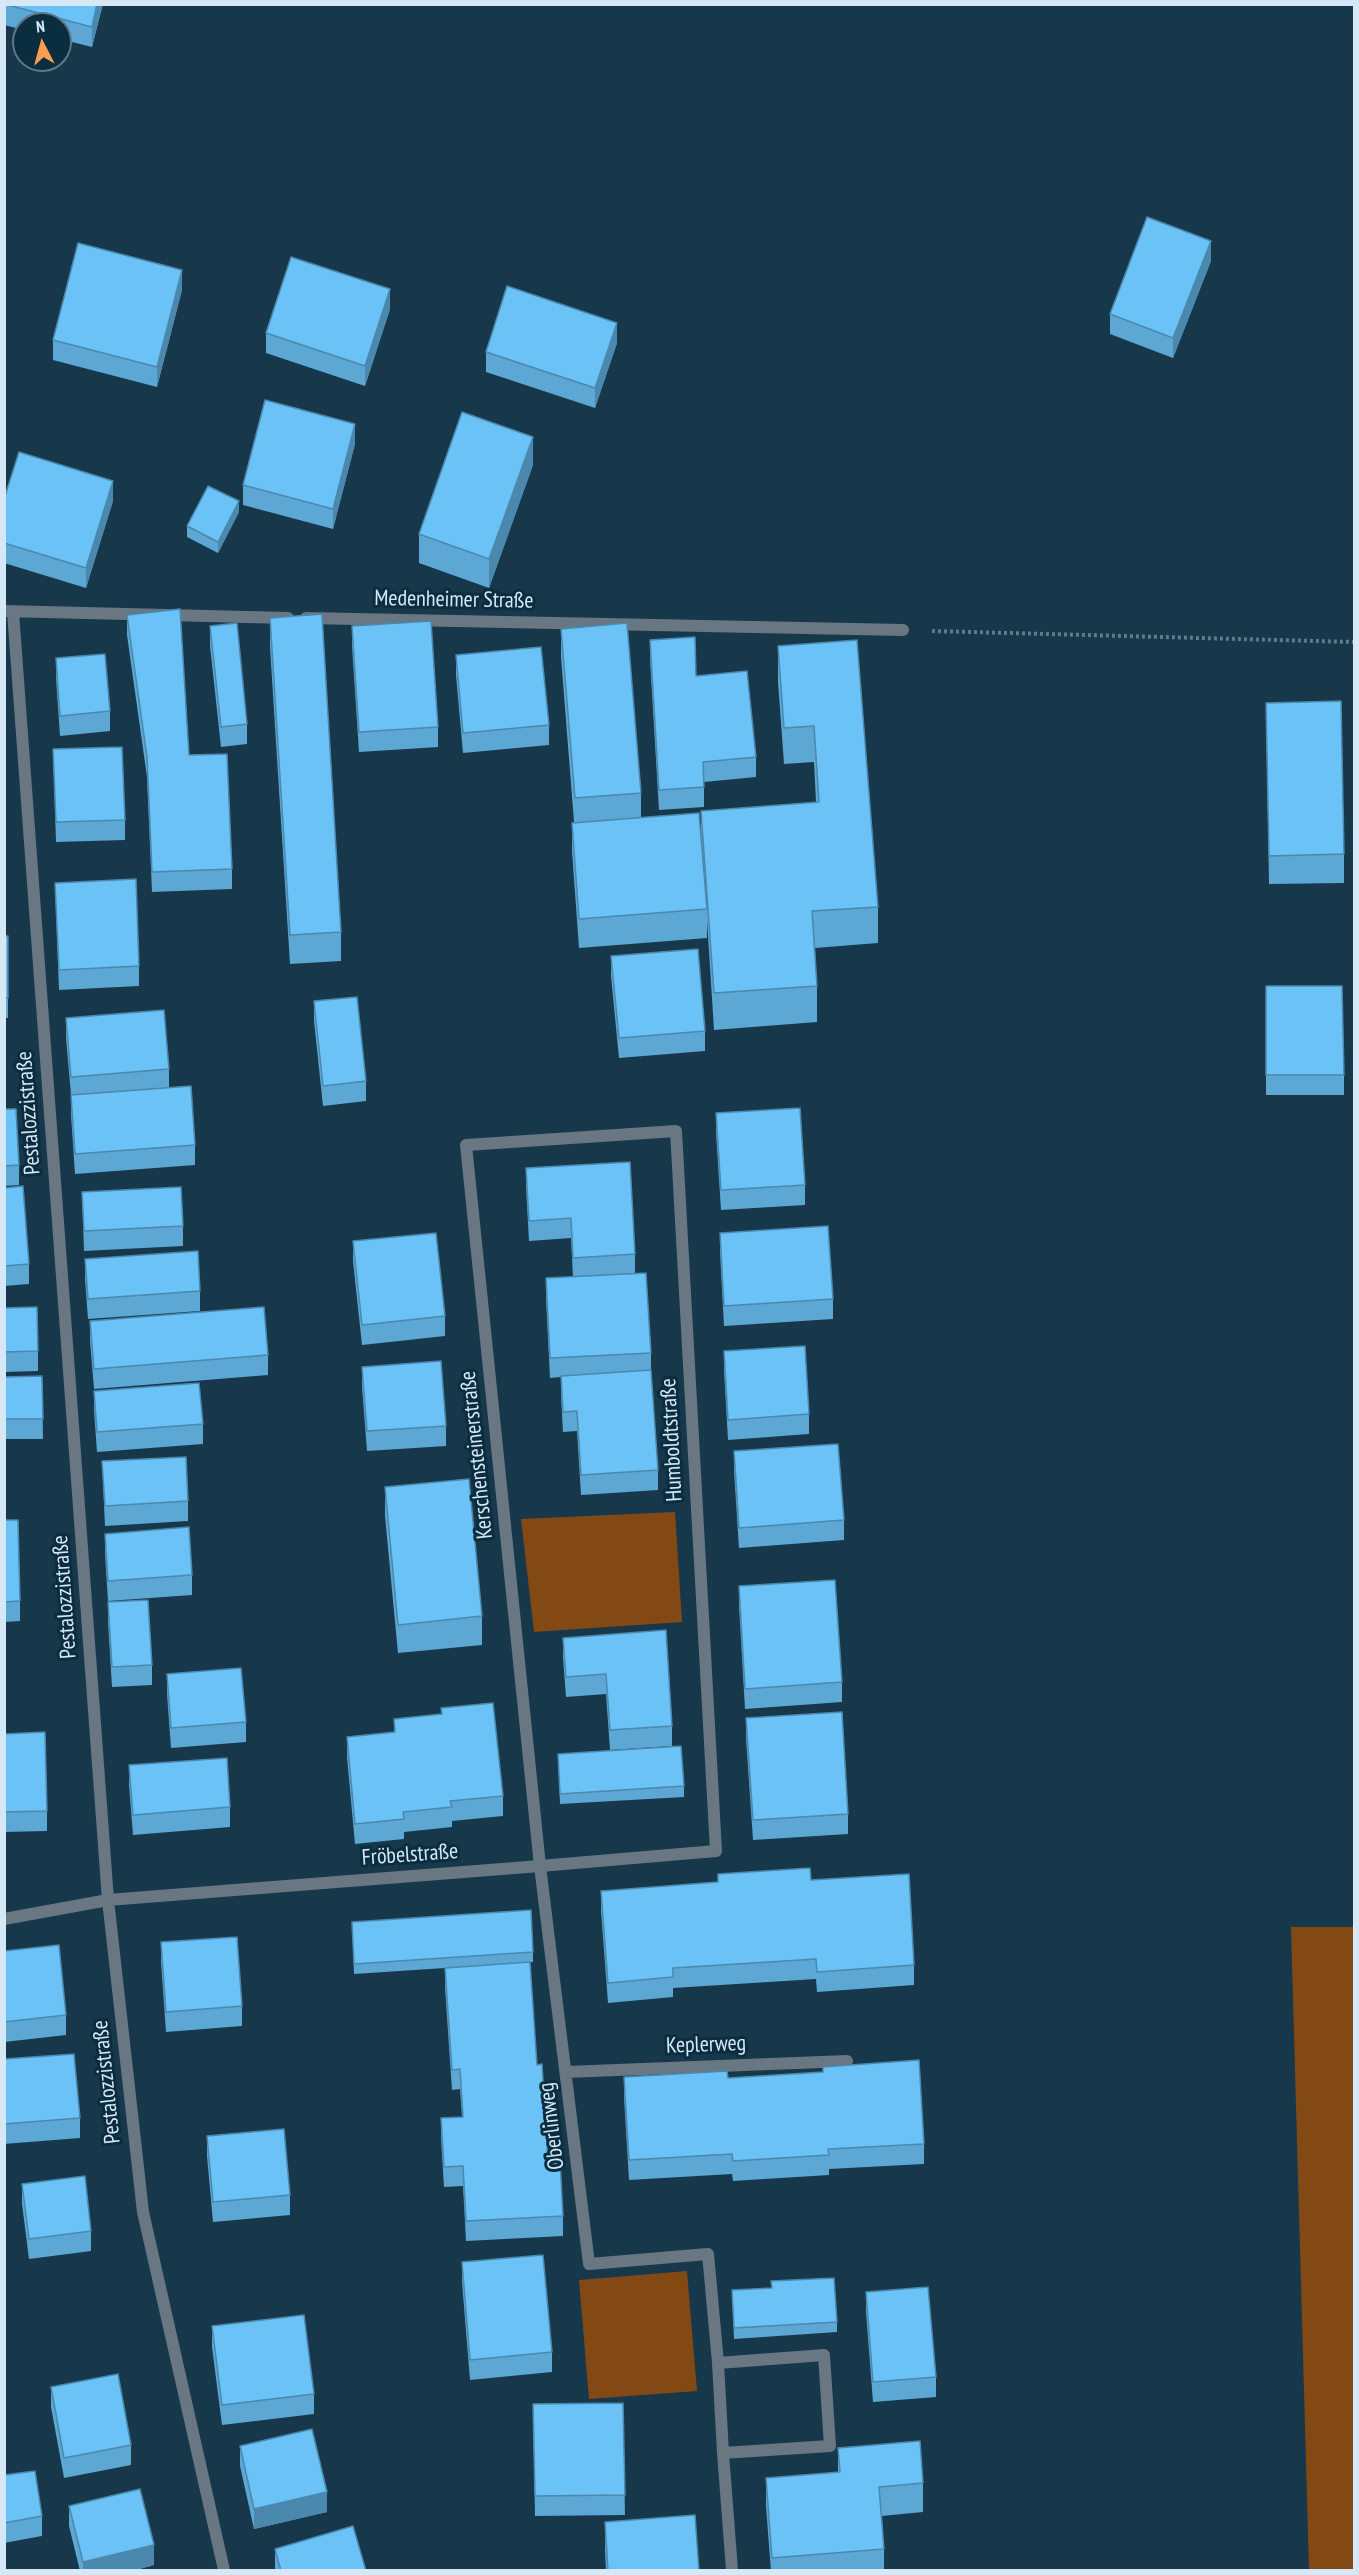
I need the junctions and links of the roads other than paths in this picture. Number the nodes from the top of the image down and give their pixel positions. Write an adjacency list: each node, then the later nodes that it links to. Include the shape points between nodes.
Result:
1 (9, 611): 2 (street, Medenheimer Straße); 6 (street, Pestalozzistraße)
2 (903, 630)
3 (571, 1137): 4 (street, Humboldtstraße, via 676,1131); 5 (street, Kerschensteinerstraße, via 466,1145)
4 (716, 1851): 5 (street, Fröbelstraße)
5 (540, 1866): 6 (street, Fröbelstraße); 9 (street, Oberlinweg)
6 (108, 1900): 7 (street, Fröbelstraße); 12 (street, Pestalozzistraße, via 143,2212)
7 (4, 1919)
8 (847, 2061): 9 (street, Keplerweg)
9 (566, 2072): 10 (street, Oberlinweg, via 589,2264 708,2254)
10 (717, 2363): 11 (street); 11 (street, via 824,2355 830,2446)
11 (723, 2453): 13 (street)
12 (224, 2571)
13 (732, 2571)

